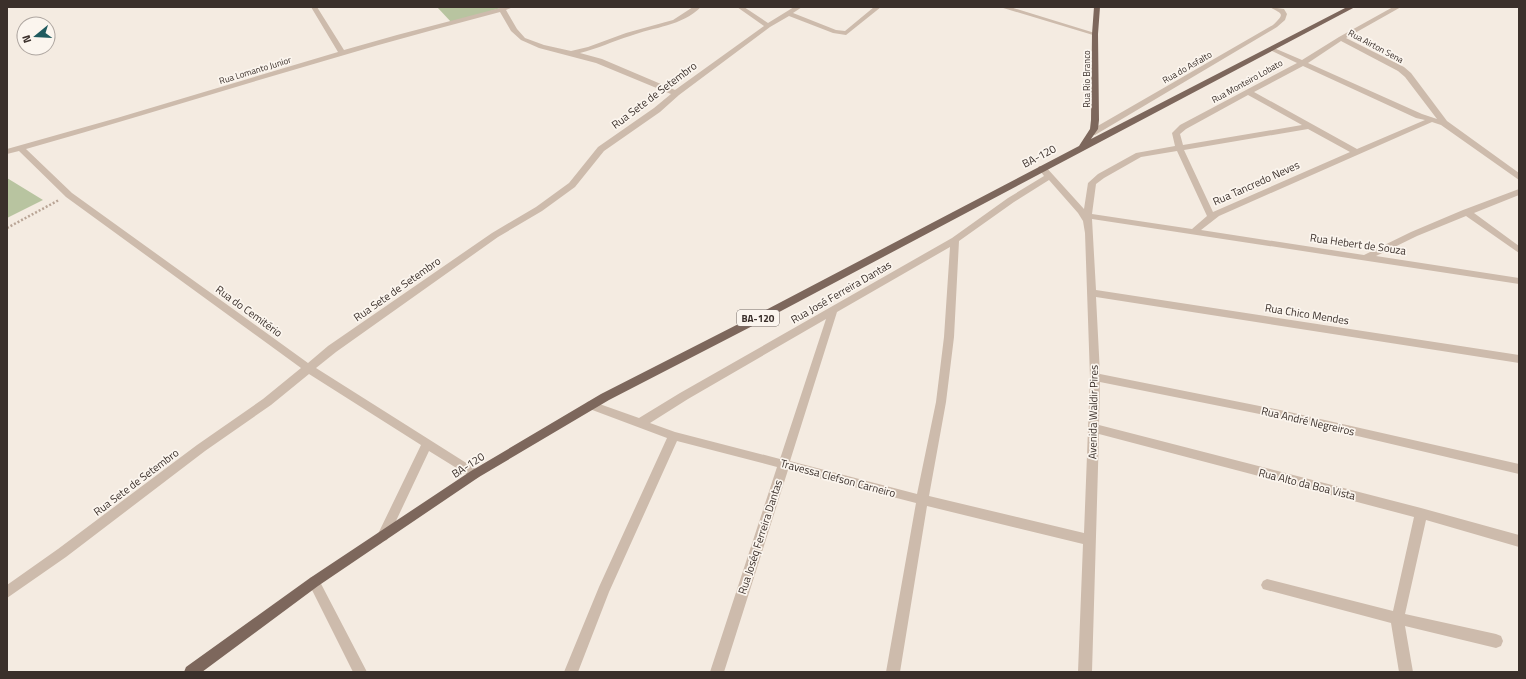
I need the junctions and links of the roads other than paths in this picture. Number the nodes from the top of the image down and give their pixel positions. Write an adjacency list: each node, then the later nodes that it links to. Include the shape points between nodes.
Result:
1 (314, 7): 17 (street)
2 (698, 7): 18 (street, via 674,21)
3 (740, 7): 13 (street)
4 (799, 7): 12 (street, Rua Sete de Setembro)
5 (878, 7): 12 (street, via 846,33 835,32)
6 (1003, 7): 14 (street)
7 (1097, 7): 14 (main road, Rua Rio Branco)
8 (1273, 7): 25 (street, Rua do Asfalto, via 1284,12 1283,19 1275,26)
9 (1352, 7): 16 (main road, BA-120 / BA-120)
10 (1398, 7): 15 (street, Rua Airton Sena)
11 (506, 8): 17 (street, Rua Lomanto Junior); 18 (street, via 516,32 522,38)
12 (789, 14): 13 (street, Rua Sete de Setembro)
13 (768, 26): 20 (street, Rua Sete de Setembro)
14 (1095, 34): 25 (main road, Rua Rio Branco, via 1095,120)
15 (1341, 38): 19 (street, Rua Monteiro Lobato); 23 (street, Rua Airton Sena, via 1402,69)
16 (1272, 49): 19 (street); 26 (main road, BA-120 / BA-120)
17 (342, 53): 28 (street, Rua Lomanto Junior)
18 (572, 53): 20 (street)
19 (1302, 62): 21 (street, Rua Monteiro Lobato); 22 (street)
20 (676, 92): 46 (street, Rua Sete de Setembro, via 657,110 601,149 572,185 539,209 495,235)
21 (1248, 92): 24 (street); 27 (street, Rua Monteiro Lobato, via 1178,130 1176,136)
22 (1431, 120): 23 (street); 30 (street, Rua Tancredo Neves)
23 (1444, 123): 33 (street)
24 (1310, 126): 27 (street); 30 (street)
25 (1092, 133): 26 (main road, Rua Rio Branco)
26 (1082, 147): 31 (main road, BA-120 / BA-120)
27 (1179, 147): 36 (street, Rua Monteiro Lobato); 37 (street, via 1139,154 1094,181)
28 (21, 149): 29 (street, Rua Lomanto Junior); 46 (street, Rua do Cemitério, via 69,195)
29 (7, 152)
30 (1356, 152): 36 (street, Rua Tancredo Neves)
31 (1042, 168): 32 (street); 48 (main road, BA-120 / BA-120)
32 (1050, 176): 37 (street); 39 (street, Rua José Ferreira Dantas)
33 (1519, 177)
34 (1519, 192): 35 (street)
35 (1466, 212): 40 (street); 41 (street)
36 (1211, 216): 38 (street, Rua Tancredo Neves)
37 (1087, 218): 38 (street); 43 (street, Avenida Waldir Pires)
38 (1194, 232): 41 (street, Rua Hebert de Souza)
39 (955, 240): 44 (street, Rua José Ferreira Dantas); 56 (street, via 941,402)
40 (1519, 250)
41 (1367, 257): 42 (street, Rua Hebert de Souza)
42 (1519, 281)
43 (1092, 293): 45 (street, Rua Chico Mendes); 47 (street, Avenida Waldir Pires)
44 (833, 310): 49 (street, Rua José Ferreira Dantas); 53 (street, Rua Joséq Ferreira Dantas)
45 (1519, 359)
46 (308, 368): 52 (street, Rua do Cemitério); 63 (street, Rua Sete de Setembro, via 267,402)
47 (1095, 377): 50 (street, Avenida Waldir Pires); 54 (street, Rua André Negreiros, via 1285,415)
48 (591, 405): 49 (street, Travessa Clefson Carneiro); 55 (main road, BA-120 / BA-120)
49 (641, 423): 51 (street, Travessa Clefson Carneiro)
50 (1094, 428): 57 (street, Rua Alto da Boa Vista); 59 (street, Avenida Waldir Pires)
51 (674, 436): 53 (street, Travessa Clefson Carneiro); 68 (street)
52 (427, 444): 55 (street, Rua do Cemitério); 58 (street)
53 (784, 463): 56 (street, Travessa Clefson Carneiro); 69 (street, Rua Joséq Ferreira Dantas)
54 (1519, 469)
55 (475, 474): 58 (main road, BA-120 / BA-120)
56 (922, 500): 59 (street, Travessa Clefson Carneiro); 70 (street)
57 (1421, 513): 60 (street, Rua Alto da Boa Vista); 64 (street)
58 (383, 536): 61 (main road, BA-120 / BA-120)
59 (1089, 540): 71 (street, Avenida Waldir Pires)
60 (1519, 541)
61 (314, 582): 66 (main road, BA-120 / BA-120); 67 (street)
62 (1267, 585): 64 (street)
63 (7, 592)
64 (1397, 618): 65 (street); 72 (street)
65 (1496, 641)
66 (191, 672)
67 (360, 672)
68 (571, 672)
69 (718, 672)
70 (892, 672)
71 (1085, 672)
72 (1406, 672)

